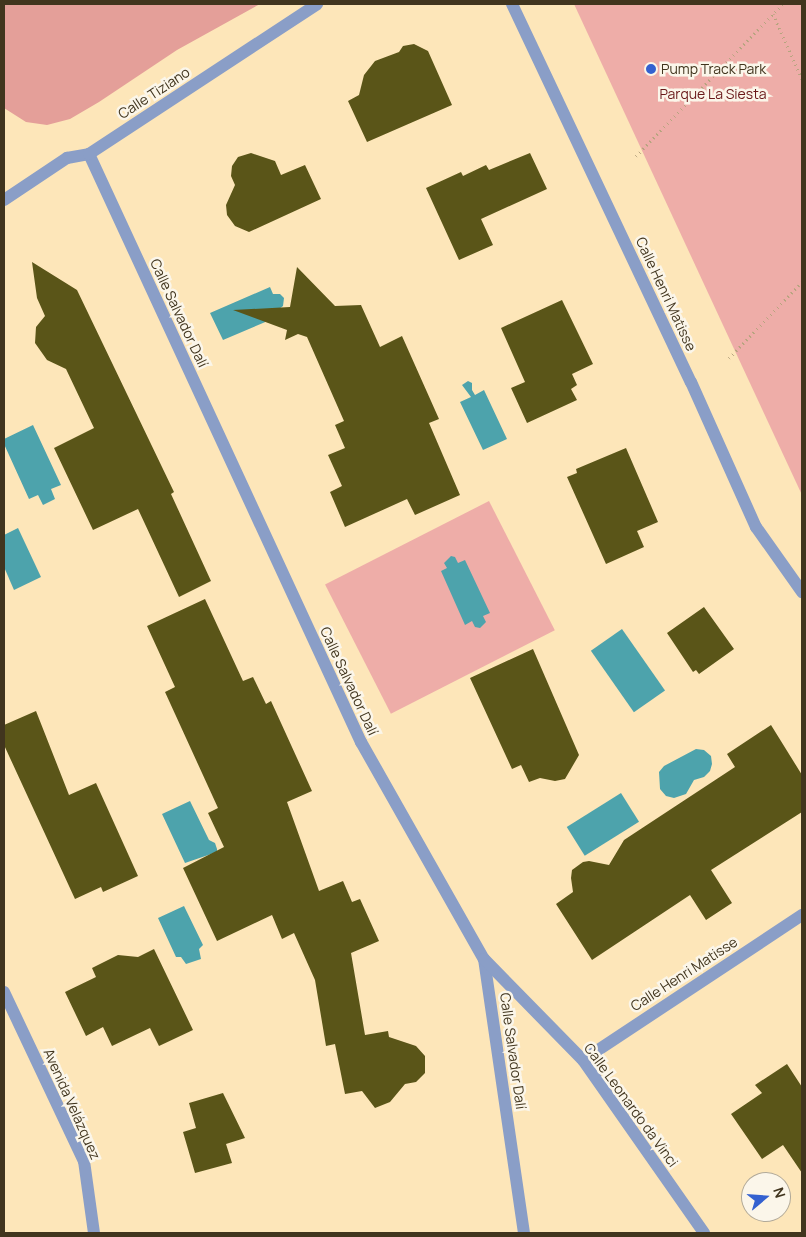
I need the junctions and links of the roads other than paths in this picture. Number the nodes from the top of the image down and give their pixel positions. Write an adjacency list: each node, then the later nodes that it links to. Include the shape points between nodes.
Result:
1 (317, 4): 3 (street, Calle Tiziano)
2 (512, 4): 5 (street, Calle Henri Matisse, via 756,527)
3 (89, 154): 4 (street, Calle Tiziano, via 67,158); 7 (street, Calle Salvador Dalí, via 361,742)
4 (4, 200)
5 (802, 592)
6 (802, 915): 9 (street, Calle Henri Matisse)
7 (484, 959): 9 (street, Calle Leonardo da Vinci); 11 (street, Calle Salvador Dalí)
8 (4, 992): 10 (street, Avenida Velázquez, via 84,1161)
9 (583, 1060): 12 (street, Calle Leonardo da Vinci)
10 (94, 1233)
11 (524, 1233)
12 (704, 1233)

